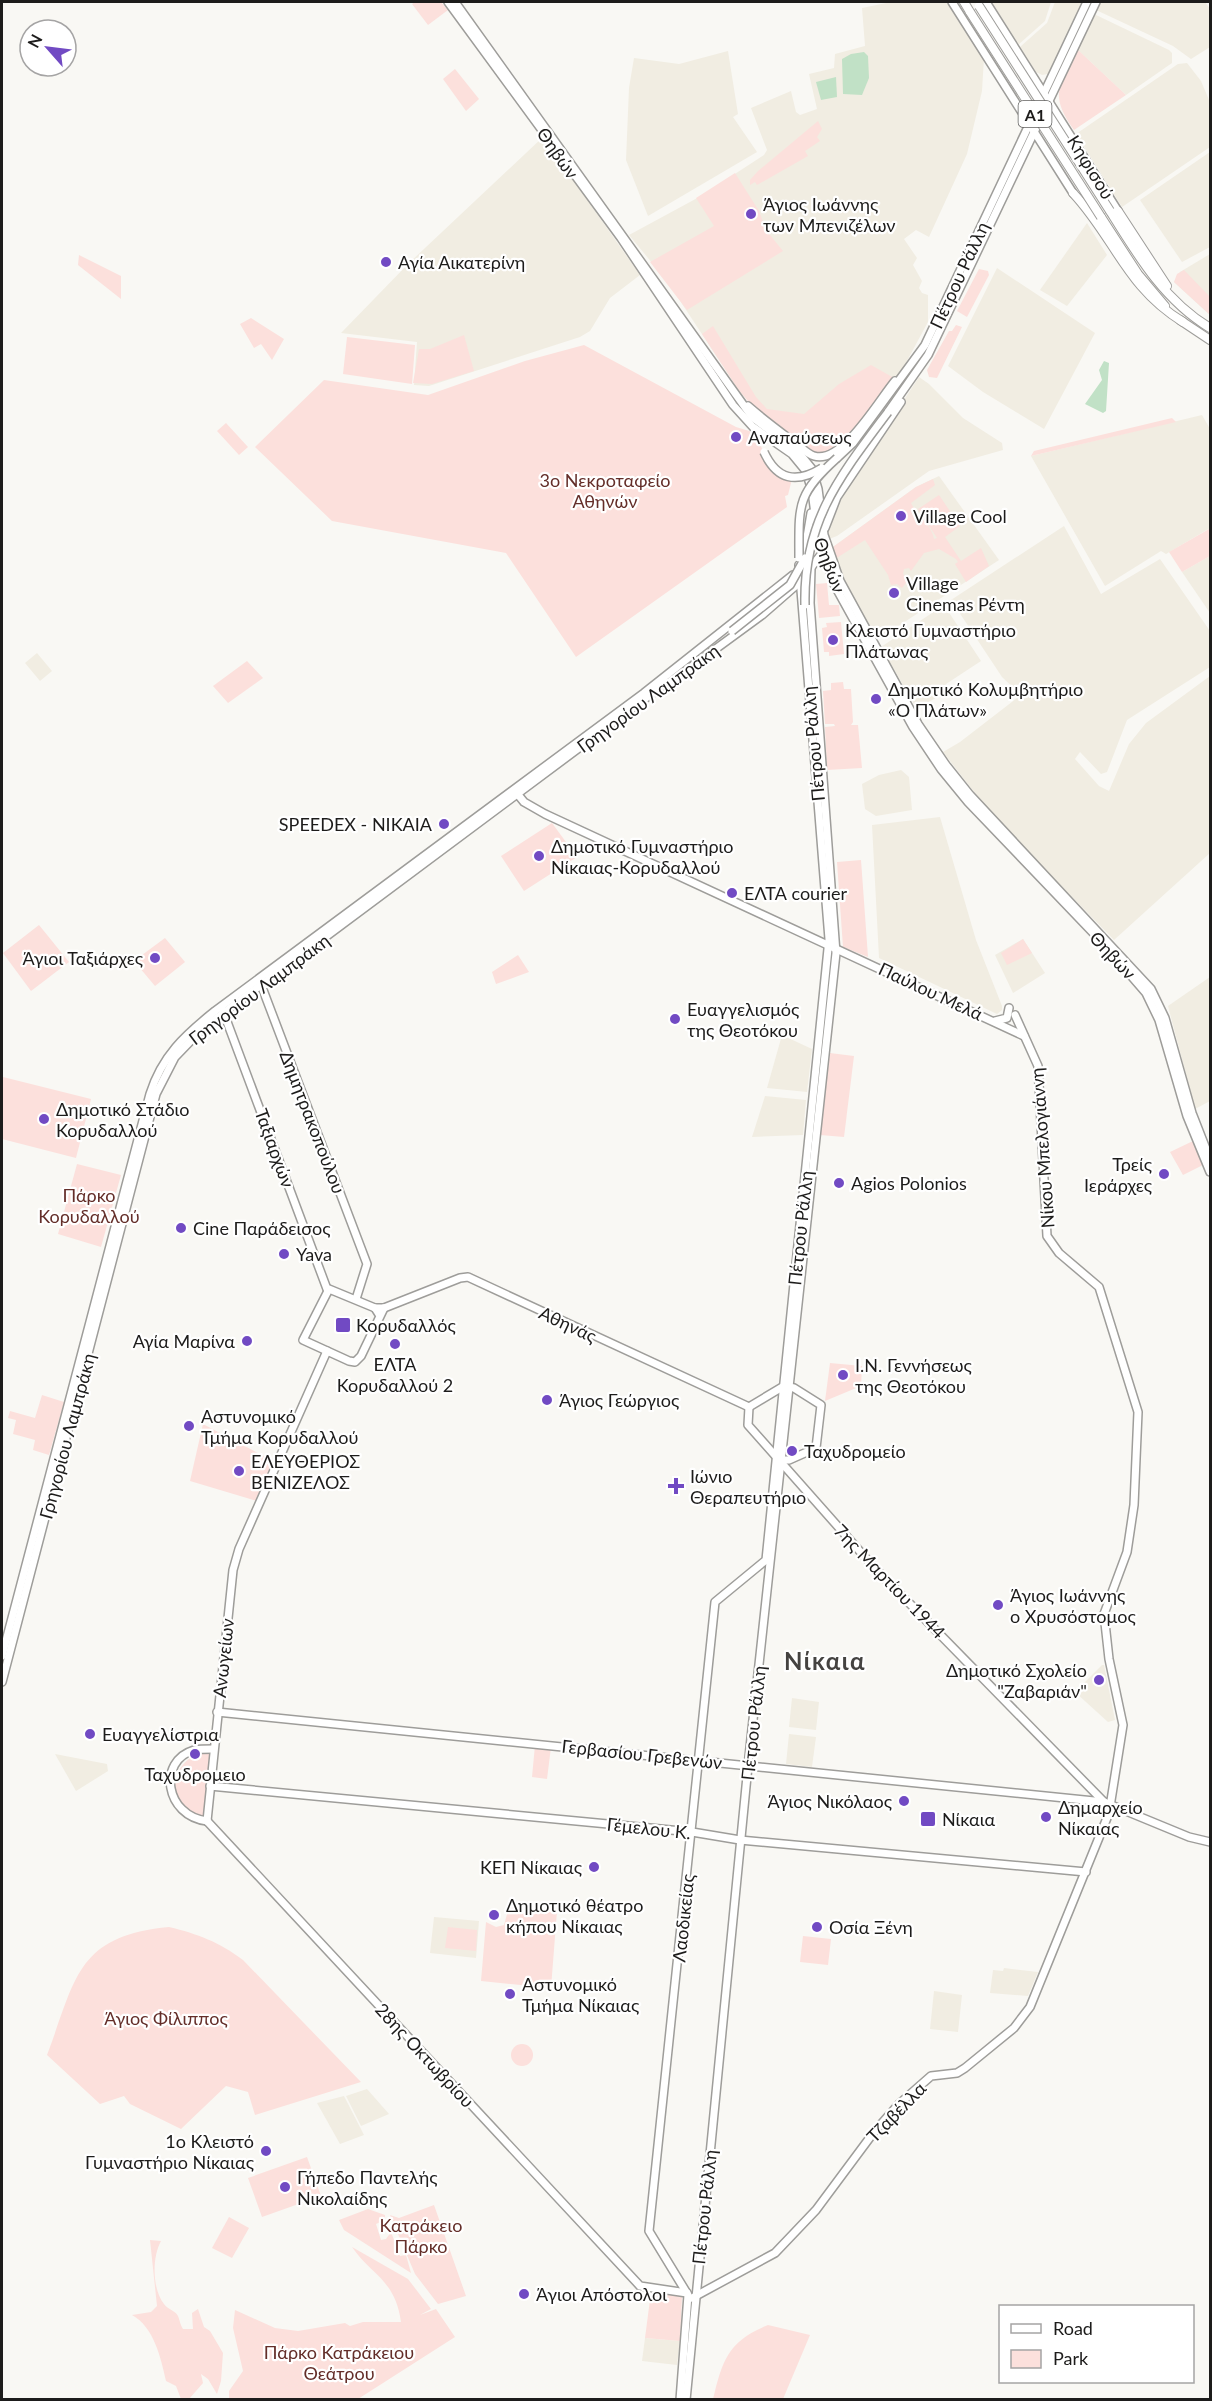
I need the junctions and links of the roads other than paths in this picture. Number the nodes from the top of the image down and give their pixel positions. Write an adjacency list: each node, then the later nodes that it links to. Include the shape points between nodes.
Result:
1 (448, 2): 32 (main road, Θηβών, via 621,238 733,405 753,427)
2 (455, 2): 31 (main road, Θηβών)
3 (952, 2): 9 (main road, Κηφισού)
4 (964, 2): 26 (highway, Α1, bridge, via 1144,283)
5 (1087, 2): 10 (main road, Πέτρου Ράλλη)
6 (1096, 2): 12 (main road, Πέτρου Ράλλη)
7 (980, 3): 8 (main road, Κηφισού); 25 (highway, Α1, bridge)
8 (1016, 48): 9 (main road, via 1019,59 1013,69 1002,72); 11 (main road, Κηφισού)
9 (992, 65): 14 (main road, Κηφισού)
10 (1055, 67): 11 (main road, via 1044,78); 13 (main road, Πέτρου Ράλλη)
11 (1029, 69): 13 (main road, Κηφισού)
12 (1057, 82): 15 (main road, Πέτρου Ράλλη); 17 (main road)
13 (1044, 93): 15 (main road, Κηφισού); 16 (main road, Πέτρου Ράλλη)
14 (1014, 99): 16 (main road); 19 (main road, Κηφισού)
15 (1049, 100): 16 (main road); 17 (main road, Κηφισού); 18 (main road, Πέτρου Ράλλη)
16 (1037, 109): 19 (main road, Πέτρου Ράλλη)
17 (1061, 119): 21 (main road, Κηφισού)
18 (1041, 120): 19 (main road); 20 (main road, Πέτρου Ράλλη); 21 (main road, via 1053,120)
19 (1030, 125): 20 (main road, Κηφισού); 29 (main road, Πέτρου Ράλλη)
20 (1035, 133): 22 (main road, Κηφισού); 23 (main road, Πέτρου Ράλλη)
21 (1071, 135): 25 (main road, Κηφισού)
22 (1043, 146): 23 (main road, via 1034,144); 24 (main road, Κηφισού)
23 (1026, 151): 30 (main road, Πέτρου Ράλλη, via 928,356)
24 (1073, 193): 26 (highway, via 1139,286)
25 (1114, 211): 27 (highway, Α1, via 1153,277 1181,307)
26 (1183, 322): 28 (highway, Α1)
27 (1210, 328)
28 (1210, 340)
29 (921, 352): 31 (main road, via 847,442 826,457 808,453); 33 (main road, Πέτρου Ράλλη, via 859,436)
30 (911, 381): 36 (main road); 37 (main road, Πέτρου Ράλλη, bridge, via 838,482)
31 (737, 397): 35 (main road, Θηβών, via 758,423 808,463 816,480)
32 (780, 447): 33 (main road, bridge, via 770,444 764,452 775,470 796,478); 34 (main road, Θηβών, via 800,461 806,471)
33 (837, 458): 40 (main road, Πέτρου Ράλλη, bridge, via 813,480 802,497)
34 (813, 505): 35 (main road); 39 (main road, Θηβών); 43 (main road)
35 (820, 510): 36 (main road); 38 (main road, Θηβών)
36 (829, 512): 38 (main road)
37 (813, 531): 46 (main road, bridge, via 792,584); 47 (main road, Πέτρου Ράλλη, bridge, via 805,585)
38 (824, 535): 39 (main road, Θηβών)
39 (825, 549): 41 (main road, Γρηγορίου Λαμπράκη); 42 (main road, Θηβών); 56 (main road, Θηβών, via 918,723 946,765 1151,989 1165,1018 1192,1113)
40 (799, 560): 43 (main road, Πέτρου Ράλλη); 48 (main road, Γρηγορίου Λαμπράκη, via 787,582)
41 (811, 568): 42 (main road, via 819,565); 43 (main road, Γρηγορίου Λαμπράκη); 47 (main road, Πέτρου Ράλλη, via 809,591)
42 (830, 572): 57 (main road, Θηβών, via 913,727 941,769 1146,993 1159,1020 1187,1116)
43 (800, 582): 44 (main road, Γρηγορίου Λαμπράκη); 45 (main road, Πέτρου Ράλλη)
44 (789, 594): 45 (main road); 46 (main road, Γρηγορίου Λαμπράκη)
45 (800, 599): 49 (main road, Πέτρου Ράλλη)
46 (662, 686): 48 (main road, Γρηγορίου Λαμπράκη)
47 (820, 761): 49 (main road, Πέτρου Ράλλη)
48 (513, 794): 49 (main road, Παύλου Μελά, via 545,814); 50 (main road, Γρηγορίου Λαμπράκη)
49 (833, 946): 54 (main road, Παύλου Μελά); 64 (main road, Πέτρου Ράλλη)
50 (260, 982): 52 (main road, Γρηγορίου Λαμπράκη); 59 (main road, Δημητρακοπούλου, via 367,1264)
51 (1009, 1008): 54 (main road, via 1006,1017)
52 (223, 1010): 58 (main road, Ταξιαρχών); 70 (main road, Γρηγορίου Λαμπράκη, via 174,1046 152,1087); 71 (main road, Γρηγορίου Λαμπράκη, via 181,1049 158,1088)
53 (1015, 1015): 55 (main road, Νίκου Μπελογιάννη)
54 (995, 1021): 55 (main road, Παύλου Μελά)
55 (1024, 1036): 77 (main road, Νίκου Μπελογιάννη, via 1039,1072 1047,1236 1059,1253 1099,1287 1138,1412 1134,1506 1127,1552 1104,1614 1123,1725)
56 (1210, 1159)
57 (1210, 1172)
58 (327, 1289): 59 (main road); 63 (main road, via 303,1340)
59 (356, 1299): 60 (main road)
60 (375, 1308): 61 (main road, Αθηνάς); 62 (main road)
61 (384, 1308): 62 (main road); 65 (main road, Αθηνάς, via 468,1277)
62 (380, 1316): 63 (main road, via 359,1360 349,1361)
63 (327, 1351): 72 (main road, Ανωγείων, via 238,1553)
64 (786, 1386): 65 (main road); 66 (main road, Πέτρου Ράλλη); 66 (main road, via 821,1405 816,1448)
65 (749, 1407): 66 (main road, 7ης Μαρτίου 1944, via 748,1425)
66 (779, 1462): 67 (main road, 7ης Μαρτίου 1944); 68 (main road, Πέτρου Ράλλη); 69 (main road, Πέτρου Ράλλη, via 764,1564)
67 (790, 1475): 68 (main road); 77 (main road, 7ης Μαρτίου 1944)
68 (779, 1481): 75 (main road, Πέτρου Ράλλη)
69 (715, 1602): 74 (main road, Λαοδικείας)
70 (2, 1656)
71 (2, 1682)
72 (217, 1712): 73 (main road, Ανωγείων); 74 (main road, Γερβασίου Γρεβενών)
73 (213, 1749): 76 (main road, Ανωγείων); 78 (main road, via 187,1753 177,1764 170,1783 172,1796 182,1811)
74 (699, 1760): 75 (main road, Γερβασίου Γρεβενών); 79 (main road, Λαοδικείας)
75 (748, 1765): 77 (main road, Γερβασίου Γρεβενών); 80 (main road, Πέτρου Ράλλη)
76 (210, 1786): 78 (main road, Ανωγείων); 79 (main road, Γέμελου Κ.)
77 (1107, 1803): 81 (main road, 7ης Μαρτίου 1944); 82 (main road, Τζαβέλλα)
78 (207, 1821): 86 (main road, 28ης Οκτωβρίου, via 644,2287)
79 (692, 1832): 80 (main road, Γέμελου Κ.); 83 (main road, Λαοδικείας)
80 (740, 1840): 82 (main road, Γέμελου Κ.); 84 (main road, Πέτρου Ράλλη)
81 (1210, 1842)
82 (1086, 1872): 86 (main road, Τζαβέλλα, via 1023,2018 965,2068 957,2073 931,2076 898,2105 817,2208 775,2253)
83 (649, 2234): 85 (main road, Πέτρου Ράλλη)
84 (696, 2281): 85 (main road, via 689,2287); 86 (main road, Πέτρου Ράλλη)
85 (681, 2284): 86 (main road, Πέτρου Ράλλη)
86 (690, 2296): 87 (main road, Πέτρου Ράλλη); 88 (main road, Πέτρου Ράλλη)
87 (680, 2400)
88 (686, 2400)

